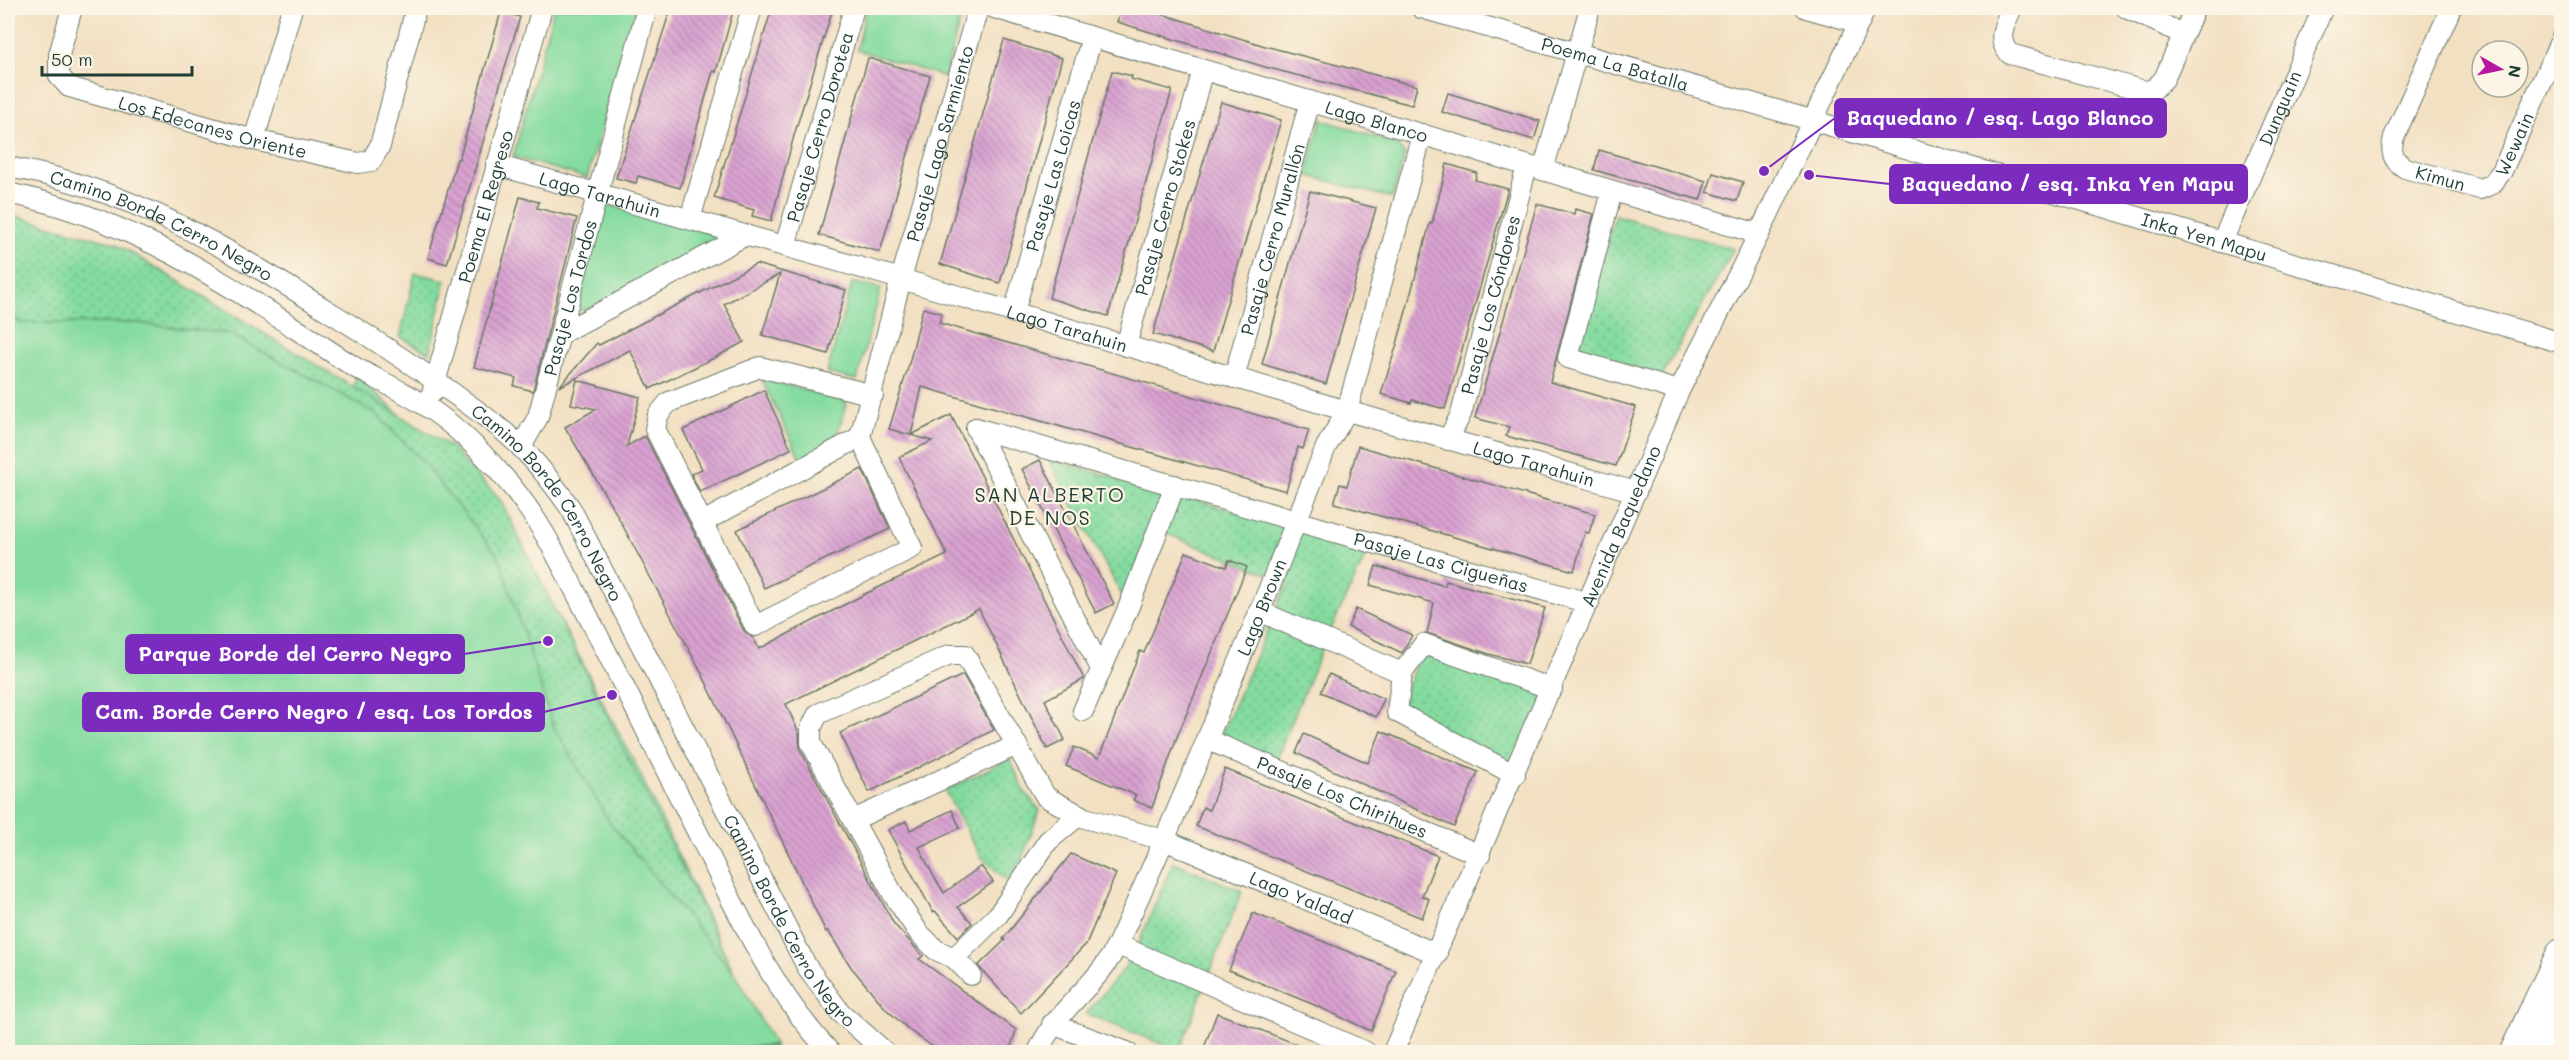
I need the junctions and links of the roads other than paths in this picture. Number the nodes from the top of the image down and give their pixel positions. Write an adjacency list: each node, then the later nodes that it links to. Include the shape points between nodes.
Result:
1 (72, 8): 27 (street, Los Edecanes Oriente, via 59,55 59,76 69,87)
2 (292, 8): 27 (street)
3 (416, 8): 27 (street, Los Edecanes Oriente, via 380,146 371,161 358,163)
4 (542, 8): 28 (street, Poema El Regreso)
5 (647, 8): 34 (street, Pasaje Los Tordos)
6 (752, 8): 35 (street)
7 (854, 8): 39 (street, Pasaje Cerro Dorotea)
8 (978, 8): 40 (street, Pasaje Lago Sarmiento)
9 (994, 8): 20 (street, Lago Blanco)
10 (1421, 8): 22 (street, Poema La Batalla)
11 (1590, 8): 22 (street, Pasaje Los Cóndores)
12 (1806, 8): 18 (street)
13 (2012, 8): 19 (street, via 2002,30 2002,43 2007,51 2139,90 2154,89 2164,79)
14 (2126, 8): 19 (street)
15 (2195, 8): 19 (street)
16 (2323, 8): 38 (street, Dunguain)
17 (2451, 8): 31 (street, Kimun, via 2394,137 2394,158 2410,170 2475,188)
18 (1862, 15): 25 (street, Avenida Baquedano)
19 (2183, 34)
20 (1092, 37): 23 (street, Lago Blanco); 41 (street, Pasaje Las Loicas)
21 (2562, 37): 31 (street, Wewain, via 2502,171)
22 (1577, 52): 25 (street, Poema La Batalla); 30 (street, Pasaje Los Cóndores)
23 (1203, 70): 24 (street, Lago Blanco); 44 (street, Pasaje Cerro Stokes)
24 (1310, 101): 26 (street, Lago Blanco); 45 (street, Pasaje Cerro Murallón)
25 (1811, 120): 36 (street, Avenida Baquedano); 38 (street, Inka Yen Mapu)
26 (1422, 134): 30 (street, Lago Blanco); 50 (street, Lago Brown)
27 (254, 140)
28 (496, 165): 34 (street, Lago Tarahuin); 46 (street, Poema El Regreso)
29 (8, 167): 46 (street, Camino Borde Cerro Negro, via 108,193 177,222 376,340)
30 (1535, 168): 32 (street, Lago Blanco); 52 (street, Pasaje Los Cóndores, via 1461,414)
31 (2492, 184)
32 (1611, 190): 36 (street, Lago Blanco); 47 (street, via 1568,358)
33 (8, 194): 49 (street, Camino Borde Cerro Negro, via 70,209 160,246 210,273 354,367)
34 (599, 194): 35 (street, Lago Tarahuin); 42 (street, Pasaje Los Tordos)
35 (690, 219): 37 (street, Lago Tarahuin)
36 (1759, 234): 47 (street, Avenida Baquedano)
37 (746, 235): 39 (street, Lago Tarahuin); 42 (street)
38 (2222, 242): 43 (street, Inka Yen Mapu)
39 (785, 246): 40 (street, Lago Tarahuin)
40 (901, 279): 41 (street, Lago Tarahuin); 48 (street, Pasaje Lago Sarmiento)
41 (1014, 312): 44 (street, Lago Tarahuin)
42 (562, 333): 53 (street, Pasaje Los Tordos, via 538,417)
43 (2560, 338)
44 (1126, 346): 45 (street, Lago Tarahuin)
45 (1234, 378): 50 (street, Lago Tarahuin)
46 (435, 381): 49 (street, Poema El Regreso); 53 (street, Camino Borde Cerro Negro)
47 (1680, 391): 55 (street, Avenida Baquedano)
48 (873, 395): 51 (street, Pasaje Lago Sarmiento); 57 (street, via 760,367 669,402 658,415 655,429)
49 (428, 407): 78 (street, Camino Borde Cerro Negro, via 502,474 540,527 641,718 754,946 786,999)
50 (1347, 411): 52 (street, Lago Tarahuin); 56 (street, Lago Brown, via 1326,447)
51 (860, 437): 57 (street); 57 (street, via 912,548 756,626)
52 (1448, 440): 55 (street, Lago Tarahuin)
53 (521, 447): 79 (street, Camino Borde Cerro Negro, via 558,490 578,523 807,967 840,1012)
54 (1175, 485): 56 (street, Pasaje Las Cigueñas); 60 (street); 60 (street, Pasaje Las Cigueñas, via 976,428)
55 (1636, 492): 58 (street, Avenida Baquedano)
56 (1296, 520): 58 (street, Pasaje Las Cigueñas); 59 (street, Lago Brown)
57 (703, 522)
58 (1589, 603): 62 (street, Avenida Baquedano)
59 (1259, 611): 61 (street); 64 (street, Lago Brown)
60 (1101, 669): 63 (street)
61 (1402, 673): 62 (street, via 1424,644); 66 (street, via 1397,712)
62 (1551, 689): 66 (street, Avenida Baquedano)
63 (1083, 711)
64 (1206, 739): 69 (street, Lago Brown); 70 (street, Pasaje Los Chirihues)
65 (1017, 745): 67 (street, Lago Yaldad, via 1046,796); 68 (street); 68 (street, Lago Yaldad, via 965,655 950,655 818,714 811,728 811,744)
66 (1515, 775): 70 (street, Avenida Baquedano)
67 (1080, 814): 69 (street, Lago Yaldad); 74 (street, via 1048,841 998,915)
68 (853, 820): 74 (street, via 894,896 920,933 936,950)
69 (1164, 840): 71 (street, Lago Brown); 72 (street, Lago Yaldad)
70 (1480, 855): 72 (street, Avenida Baquedano)
71 (1118, 945): 77 (street, Lago Brown); 82 (street)
72 (1437, 954): 83 (street, Avenida Baquedano)
73 (2562, 955): 84 (main road)
74 (954, 958): 75 (street)
75 (971, 975)
76 (2562, 999): 85 (main road)
77 (1052, 1024): 80 (street, Lago Brown); 81 (street)
78 (830, 1053)
79 (885, 1053)
80 (1038, 1053)
81 (1127, 1053)
82 (1366, 1053)
83 (1393, 1053)
84 (2516, 1053)
85 (2547, 1053)

